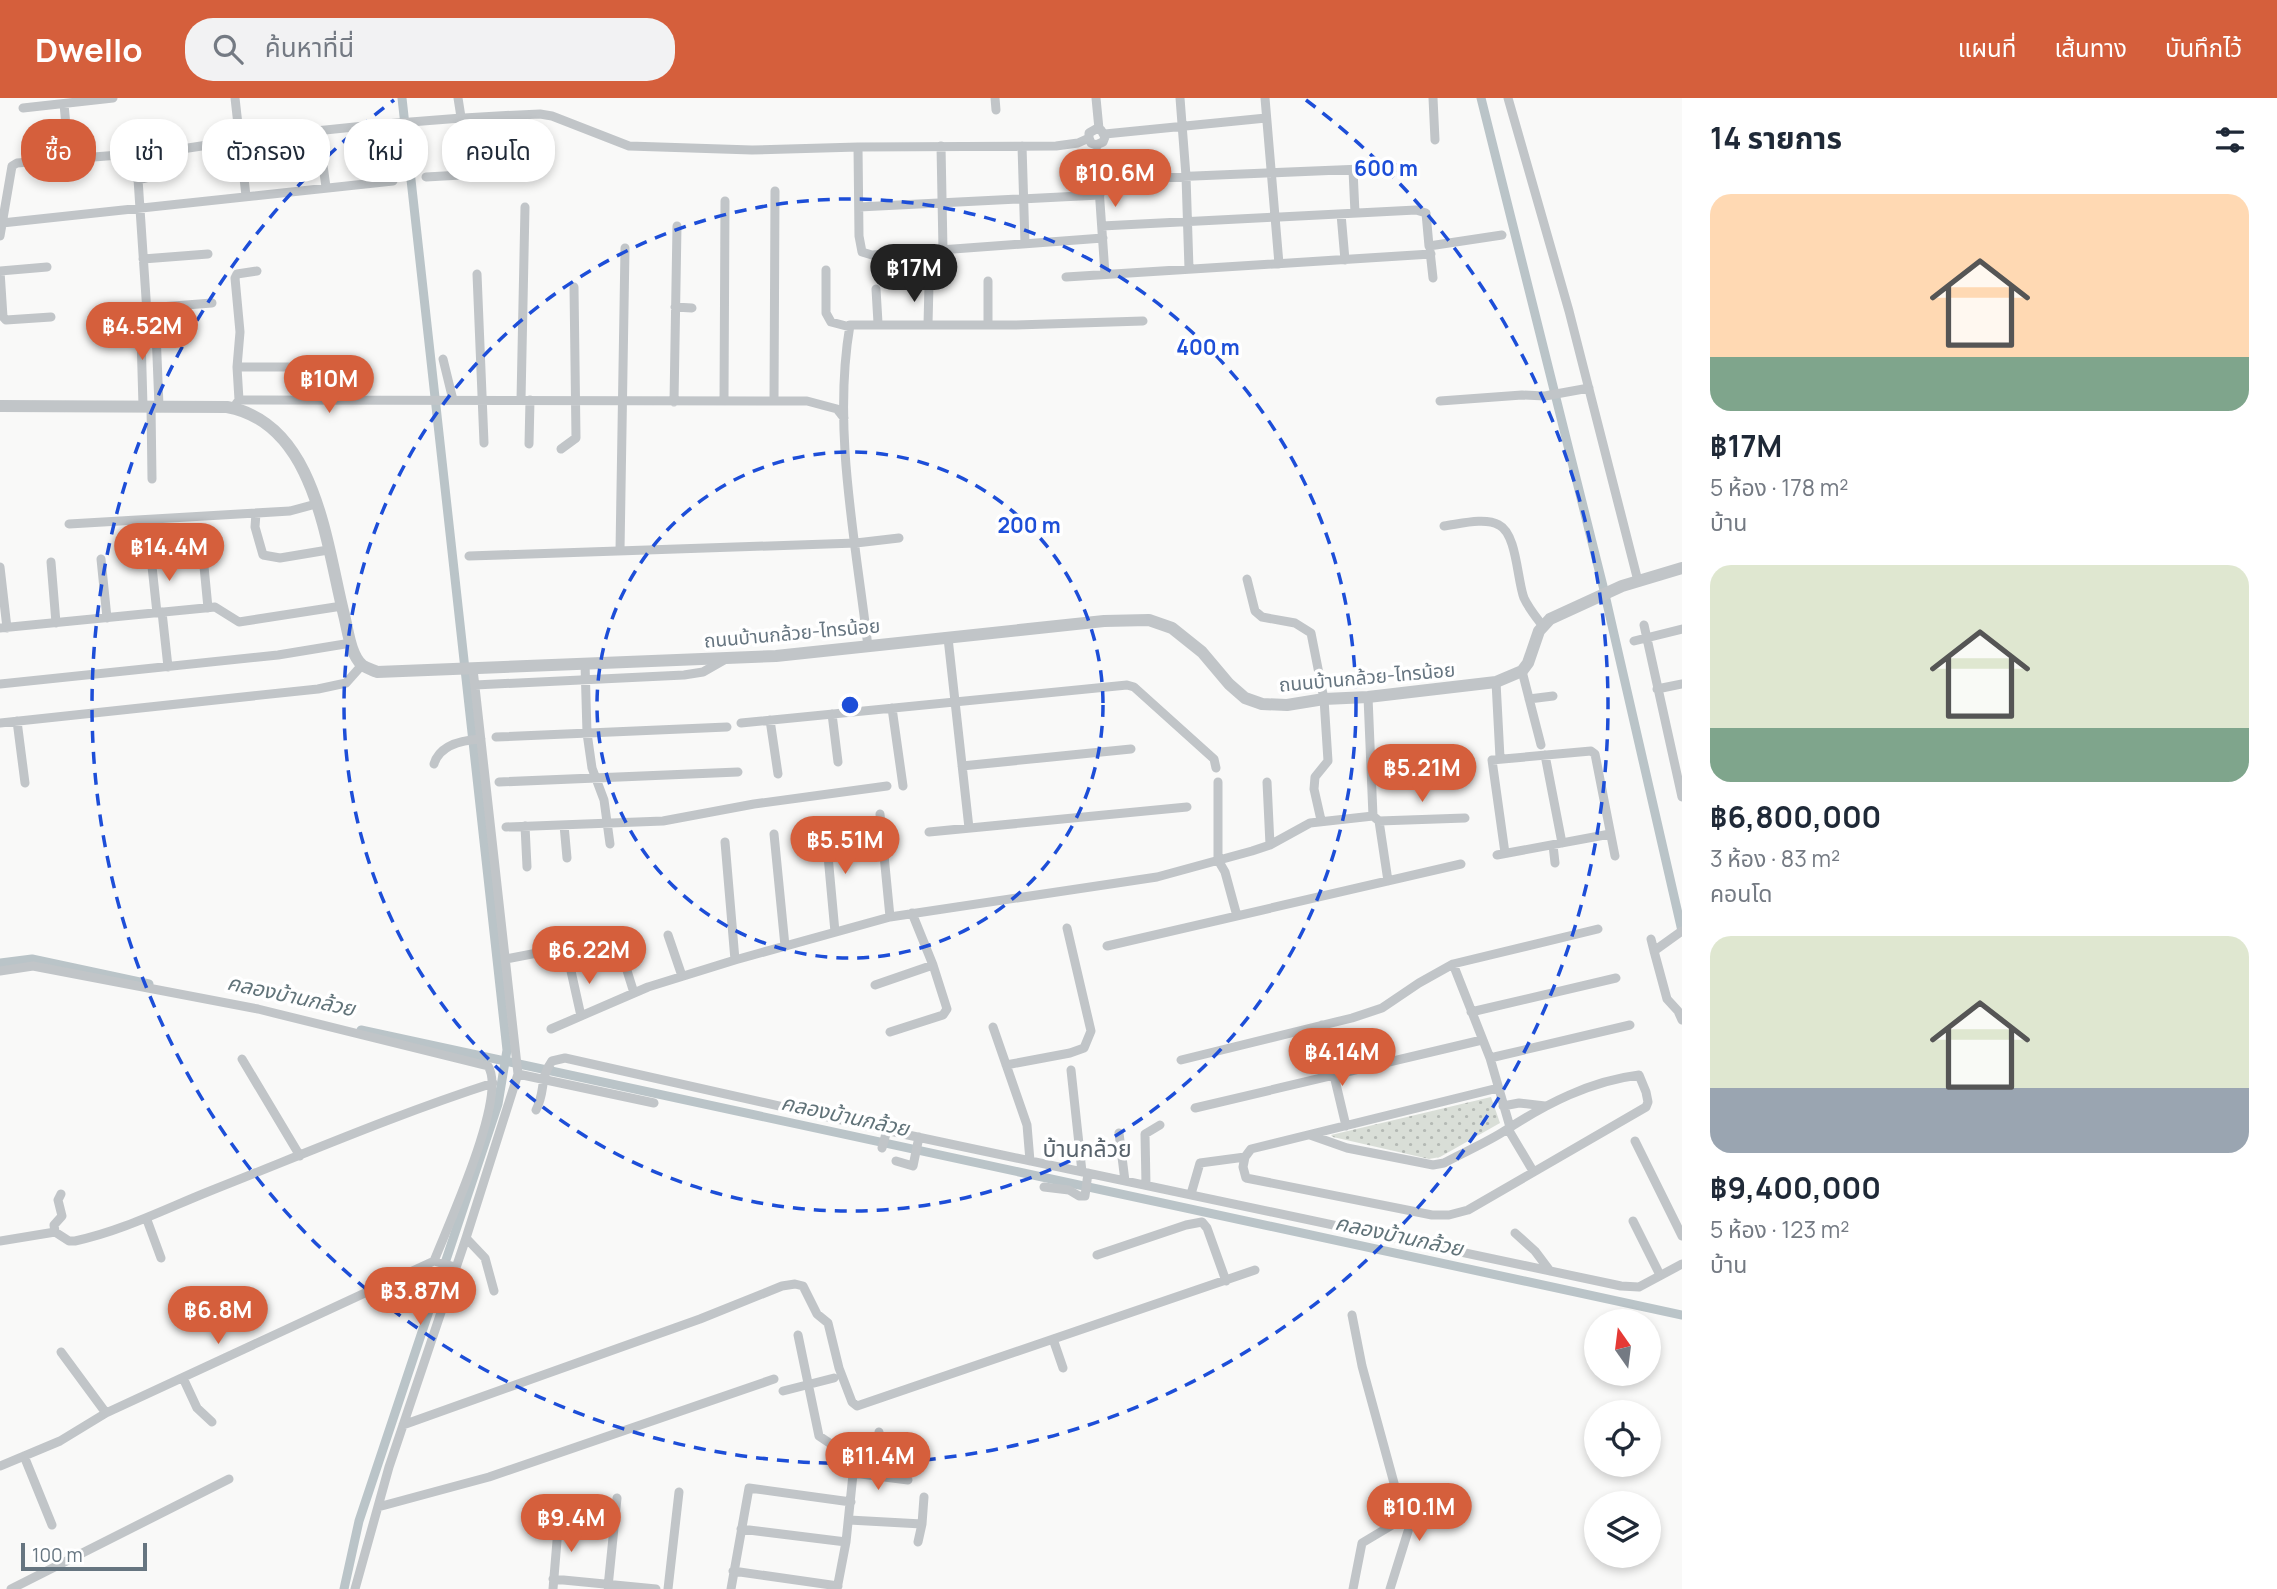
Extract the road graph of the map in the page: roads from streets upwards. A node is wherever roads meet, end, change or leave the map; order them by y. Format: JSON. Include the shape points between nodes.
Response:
{"nodes":[{"id":1,"x":113,"y":98,"type":"edge"},
{"id":2,"x":235,"y":98,"type":"edge"},
{"id":3,"x":458,"y":98,"type":"edge"},
{"id":4,"x":995,"y":98,"type":"edge"},
{"id":5,"x":1096,"y":98,"type":"edge"},
{"id":6,"x":1180,"y":98,"type":"edge"},
{"id":7,"x":1265,"y":98,"type":"edge"},
{"id":8,"x":1433,"y":98,"type":"edge"},
{"id":9,"x":1508,"y":98,"type":"edge"},
{"id":10,"x":64,"y":104,"type":"junction"},
{"id":11,"x":23,"y":108,"type":"dead end"},
{"id":12,"x":996,"y":110,"type":"dead end"},
{"id":13,"x":520,"y":115,"type":"junction"},
{"id":14,"x":461,"y":117,"type":"junction"},
{"id":15,"x":1266,"y":118,"type":"junction"},
{"id":16,"x":65,"y":119,"type":"edge"},
{"id":17,"x":238,"y":119,"type":"edge"},
{"id":18,"x":1183,"y":126,"type":"junction"},
{"id":19,"x":330,"y":129,"type":"edge"},
{"id":20,"x":1102,"y":131,"type":"junction"},
{"id":21,"x":1435,"y":140,"type":"dead end"},
{"id":22,"x":1092,"y":142,"type":"junction"},
{"id":23,"x":941,"y":146,"type":"junction"},
{"id":24,"x":1022,"y":146,"type":"junction"},
{"id":25,"x":858,"y":147,"type":"junction"},
{"id":26,"x":21,"y":163,"type":"edge"},
{"id":27,"x":1411,"y":167,"type":"dead end"},
{"id":28,"x":1353,"y":170,"type":"junction"},
{"id":29,"x":1271,"y":172,"type":"junction"},
{"id":30,"x":1186,"y":176,"type":"junction"},
{"id":31,"x":428,"y":177,"type":"edge"},
{"id":32,"x":1099,"y":180,"type":"junction"},
{"id":33,"x":138,"y":182,"type":"edge"},
{"id":34,"x":245,"y":182,"type":"edge"},
{"id":35,"x":325,"y":182,"type":"edge"},
{"id":36,"x":382,"y":182,"type":"edge"},
{"id":37,"x":326,"y":187,"type":"junction"},
{"id":38,"x":775,"y":191,"type":"dead end"},
{"id":39,"x":1100,"y":195,"type":"junction"},
{"id":40,"x":246,"y":196,"type":"junction"},
{"id":41,"x":1023,"y":199,"type":"junction"},
{"id":42,"x":725,"y":201,"type":"dead end"},
{"id":43,"x":942,"y":203,"type":"junction"},
{"id":44,"x":525,"y":206,"type":"dead end"},
{"id":45,"x":859,"y":207,"type":"junction"},
{"id":46,"x":140,"y":208,"type":"junction"},
{"id":47,"x":1355,"y":213,"type":"junction"},
{"id":48,"x":1341,"y":214,"type":"junction"},
{"id":49,"x":1275,"y":216,"type":"junction"},
{"id":50,"x":1187,"y":221,"type":"junction"},
{"id":51,"x":2,"y":223,"type":"edge"},
{"id":52,"x":677,"y":226,"type":"dead end"},
{"id":53,"x":1101,"y":226,"type":"junction"},
{"id":54,"x":1502,"y":234,"type":"dead end"},
{"id":55,"x":0,"y":236,"type":"edge"},
{"id":56,"x":1102,"y":238,"type":"junction"},
{"id":57,"x":1025,"y":244,"type":"junction"},
{"id":58,"x":625,"y":248,"type":"dead end"},
{"id":59,"x":943,"y":250,"type":"junction"},
{"id":60,"x":1430,"y":250,"type":"junction"},
{"id":61,"x":208,"y":254,"type":"dead end"},
{"id":62,"x":143,"y":259,"type":"junction"},
{"id":63,"x":1345,"y":260,"type":"junction"},
{"id":64,"x":1279,"y":264,"type":"junction"},
{"id":65,"x":47,"y":267,"type":"dead end"},
{"id":66,"x":1188,"y":269,"type":"junction"},
{"id":67,"x":826,"y":270,"type":"dead end"},
{"id":68,"x":0,"y":271,"type":"edge"},
{"id":69,"x":257,"y":271,"type":"dead end"},
{"id":70,"x":477,"y":274,"type":"dead end"},
{"id":71,"x":1105,"y":274,"type":"junction"},
{"id":72,"x":1066,"y":276,"type":"dead end"},
{"id":73,"x":1433,"y":278,"type":"dead end"},
{"id":74,"x":988,"y":281,"type":"dead end"},
{"id":75,"x":929,"y":285,"type":"dead end"},
{"id":76,"x":574,"y":288,"type":"dead end"},
{"id":77,"x":876,"y":289,"type":"dead end"},
{"id":78,"x":1,"y":301,"type":"edge"},
{"id":79,"x":212,"y":303,"type":"dead end"},
{"id":80,"x":675,"y":307,"type":"junction"},
{"id":81,"x":692,"y":308,"type":"dead end"},
{"id":82,"x":147,"y":310,"type":"junction"},
{"id":83,"x":51,"y":317,"type":"dead end"},
{"id":84,"x":1143,"y":321,"type":"dead end"},
{"id":85,"x":878,"y":323,"type":"junction"},
{"id":86,"x":928,"y":324,"type":"junction"},
{"id":87,"x":988,"y":325,"type":"junction"},
{"id":88,"x":850,"y":327,"type":"junction"},
{"id":89,"x":443,"y":359,"type":"dead end"},
{"id":90,"x":237,"y":367,"type":"junction"},
{"id":91,"x":306,"y":367,"type":"dead end"},
{"id":92,"x":1589,"y":388,"type":"junction"},
{"id":93,"x":453,"y":400,"type":"junction"},
{"id":94,"x":482,"y":400,"type":"junction"},
{"id":95,"x":525,"y":400,"type":"junction"},
{"id":96,"x":724,"y":401,"type":"junction"},
{"id":97,"x":774,"y":401,"type":"junction"},
{"id":98,"x":1440,"y":401,"type":"dead end"},
{"id":99,"x":575,"y":402,"type":"junction"},
{"id":100,"x":622,"y":402,"type":"junction"},
{"id":101,"x":674,"y":402,"type":"junction"},
{"id":102,"x":237,"y":404,"type":"junction"},
{"id":103,"x":0,"y":406,"type":"edge"},
{"id":104,"x":151,"y":406,"type":"junction"},
{"id":105,"x":844,"y":418,"type":"junction"},
{"id":106,"x":484,"y":443,"type":"dead end"},
{"id":107,"x":529,"y":444,"type":"dead end"},
{"id":108,"x":561,"y":449,"type":"dead end"},
{"id":109,"x":152,"y":479,"type":"dead end"},
{"id":110,"x":316,"y":505,"type":"junction"},
{"id":111,"x":256,"y":513,"type":"junction"},
{"id":112,"x":69,"y":524,"type":"dead end"},
{"id":113,"x":1444,"y":526,"type":"dead end"},
{"id":114,"x":899,"y":538,"type":"dead end"},
{"id":115,"x":856,"y":542,"type":"junction"},
{"id":116,"x":328,"y":550,"type":"junction"},
{"id":117,"x":620,"y":551,"type":"junction"},
{"id":118,"x":469,"y":555,"type":"dead end"},
{"id":119,"x":203,"y":556,"type":"dead end"},
{"id":120,"x":151,"y":557,"type":"dead end"},
{"id":121,"x":101,"y":559,"type":"dead end"},
{"id":122,"x":51,"y":562,"type":"dead end"},
{"id":123,"x":0,"y":567,"type":"edge"},
{"id":124,"x":1682,"y":568,"type":"edge"},
{"id":125,"x":1247,"y":579,"type":"dead end"},
{"id":126,"x":1638,"y":581,"type":"junction"},
{"id":127,"x":342,"y":606,"type":"junction"},
{"id":128,"x":208,"y":608,"type":"junction"},
{"id":129,"x":159,"y":612,"type":"junction"},
{"id":130,"x":107,"y":618,"type":"junction"},
{"id":131,"x":57,"y":623,"type":"junction"},
{"id":132,"x":1542,"y":625,"type":"junction"},
{"id":133,"x":1644,"y":625,"type":"dead end"},
{"id":134,"x":3,"y":628,"type":"edge"},
{"id":135,"x":1682,"y":629,"type":"edge"},
{"id":136,"x":1646,"y":637,"type":"junction"},
{"id":137,"x":948,"y":638,"type":"junction"},
{"id":138,"x":1634,"y":641,"type":"dead end"},
{"id":139,"x":351,"y":643,"type":"junction"},
{"id":140,"x":868,"y":647,"type":"junction"},
{"id":141,"x":726,"y":659,"type":"junction"},
{"id":142,"x":585,"y":663,"type":"junction"},
{"id":143,"x":362,"y":665,"type":"junction"},
{"id":144,"x":168,"y":667,"type":"junction"},
{"id":145,"x":468,"y":669,"type":"junction"},
{"id":146,"x":1522,"y":671,"type":"junction"},
{"id":147,"x":0,"y":674,"type":"edge"},
{"id":148,"x":586,"y":680,"type":"junction"},
{"id":149,"x":1496,"y":682,"type":"junction"},
{"id":150,"x":0,"y":684,"type":"edge"},
{"id":151,"x":1682,"y":684,"type":"edge"},
{"id":152,"x":475,"y":685,"type":"junction"},
{"id":153,"x":1657,"y":689,"type":"junction"},
{"id":154,"x":1553,"y":696,"type":"dead end"},
{"id":155,"x":1368,"y":697,"type":"junction"},
{"id":156,"x":1324,"y":699,"type":"junction"},
{"id":157,"x":1529,"y":699,"type":"junction"},
{"id":158,"x":955,"y":702,"type":"junction"},
{"id":159,"x":892,"y":708,"type":"junction"},
{"id":160,"x":832,"y":714,"type":"junction"},
{"id":161,"x":770,"y":720,"type":"junction"},
{"id":162,"x":17,"y":721,"type":"junction"},
{"id":163,"x":0,"y":723,"type":"edge"},
{"id":164,"x":741,"y":723,"type":"dead end"},
{"id":165,"x":727,"y":727,"type":"dead end"},
{"id":166,"x":587,"y":733,"type":"junction"},
{"id":167,"x":496,"y":737,"type":"dead end"},
{"id":168,"x":1682,"y":737,"type":"edge"},
{"id":169,"x":479,"y":739,"type":"junction"},
{"id":170,"x":1670,"y":740,"type":"junction"},
{"id":171,"x":1541,"y":745,"type":"dead end"},
{"id":172,"x":1131,"y":749,"type":"dead end"},
{"id":173,"x":1545,"y":755,"type":"junction"},
{"id":174,"x":1500,"y":758,"type":"junction"},
{"id":175,"x":838,"y":762,"type":"dead end"},
{"id":176,"x":434,"y":764,"type":"dead end"},
{"id":177,"x":1371,"y":765,"type":"junction"},
{"id":178,"x":962,"y":766,"type":"junction"},
{"id":179,"x":1459,"y":767,"type":"dead end"},
{"id":180,"x":1216,"y":768,"type":"dead end"},
{"id":181,"x":738,"y":772,"type":"dead end"},
{"id":182,"x":778,"y":774,"type":"dead end"},
{"id":183,"x":596,"y":778,"type":"junction"},
{"id":184,"x":499,"y":782,"type":"dead end"},
{"id":185,"x":1218,"y":782,"type":"dead end"},
{"id":186,"x":1267,"y":782,"type":"dead end"},
{"id":187,"x":25,"y":783,"type":"dead end"},
{"id":188,"x":887,"y":786,"type":"dead end"},
{"id":189,"x":903,"y":786,"type":"dead end"},
{"id":190,"x":1682,"y":794,"type":"edge"},
{"id":191,"x":1187,"y":807,"type":"dead end"},
{"id":192,"x":880,"y":814,"type":"dead end"},
{"id":193,"x":1376,"y":818,"type":"junction"},
{"id":194,"x":1465,"y":818,"type":"dead end"},
{"id":195,"x":1321,"y":820,"type":"junction"},
{"id":196,"x":607,"y":823,"type":"junction"},
{"id":197,"x":825,"y":823,"type":"dead end"},
{"id":198,"x":564,"y":825,"type":"junction"},
{"id":199,"x":525,"y":826,"type":"junction"},
{"id":200,"x":506,"y":827,"type":"dead end"},
{"id":201,"x":969,"y":828,"type":"junction"},
{"id":202,"x":929,"y":832,"type":"dead end"},
{"id":203,"x":774,"y":834,"type":"dead end"},
{"id":204,"x":1611,"y":834,"type":"junction"},
{"id":205,"x":724,"y":842,"type":"dead end"},
{"id":206,"x":610,"y":844,"type":"dead end"},
{"id":207,"x":1558,"y":844,"type":"junction"},
{"id":208,"x":1270,"y":845,"type":"junction"},
{"id":209,"x":1615,"y":856,"type":"dead end"},
{"id":210,"x":567,"y":858,"type":"dead end"},
{"id":211,"x":1218,"y":860,"type":"junction"},
{"id":212,"x":1555,"y":863,"type":"dead end"},
{"id":213,"x":1461,"y":864,"type":"dead end"},
{"id":214,"x":527,"y":867,"type":"dead end"},
{"id":215,"x":1388,"y":881,"type":"junction"},
{"id":216,"x":912,"y":913,"type":"junction"},
{"id":217,"x":1237,"y":916,"type":"junction"},
{"id":218,"x":890,"y":917,"type":"junction"},
{"id":219,"x":1067,"y":928,"type":"dead end"},
{"id":220,"x":1598,"y":929,"type":"dead end"},
{"id":221,"x":1682,"y":931,"type":"edge"},
{"id":222,"x":835,"y":932,"type":"junction"},
{"id":223,"x":668,"y":935,"type":"dead end"},
{"id":224,"x":1651,"y":939,"type":"dead end"},
{"id":225,"x":594,"y":942,"type":"dead end"},
{"id":226,"x":619,"y":945,"type":"dead end"},
{"id":227,"x":785,"y":946,"type":"junction"},
{"id":228,"x":1107,"y":946,"type":"dead end"},
{"id":229,"x":1654,"y":951,"type":"junction"},
{"id":230,"x":506,"y":959,"type":"junction"},
{"id":231,"x":735,"y":960,"type":"junction"},
{"id":232,"x":569,"y":962,"type":"dead end"},
{"id":233,"x":1453,"y":964,"type":"junction"},
{"id":234,"x":933,"y":965,"type":"junction"},
{"id":235,"x":0,"y":971,"type":"edge"},
{"id":236,"x":682,"y":976,"type":"junction"},
{"id":237,"x":1616,"y":978,"type":"dead end"},
{"id":238,"x":875,"y":985,"type":"dead end"},
{"id":239,"x":634,"y":993,"type":"junction"},
{"id":240,"x":1471,"y":1012,"type":"junction"},
{"id":241,"x":581,"y":1016,"type":"junction"},
{"id":242,"x":1682,"y":1020,"type":"edge"},
{"id":243,"x":1322,"y":1025,"type":"junction"},
{"id":244,"x":1630,"y":1025,"type":"dead end"},
{"id":245,"x":993,"y":1027,"type":"dead end"},
{"id":246,"x":551,"y":1029,"type":"dead end"},
{"id":247,"x":890,"y":1032,"type":"dead end"},
{"id":248,"x":1482,"y":1040,"type":"junction"},
{"id":249,"x":1490,"y":1058,"type":"junction"},
{"id":250,"x":242,"y":1059,"type":"dead end"},
{"id":251,"x":1181,"y":1060,"type":"dead end"},
{"id":252,"x":1006,"y":1065,"type":"junction"},
{"id":253,"x":1071,"y":1070,"type":"dead end"},
{"id":254,"x":518,"y":1071,"type":"junction"},
{"id":255,"x":1334,"y":1075,"type":"junction"},
{"id":256,"x":543,"y":1077,"type":"junction"},
{"id":257,"x":493,"y":1083,"type":"junction"},
{"id":258,"x":1499,"y":1088,"type":"junction"},
{"id":259,"x":654,"y":1103,"type":"dead end"},
{"id":260,"x":1503,"y":1106,"type":"junction"},
{"id":261,"x":1545,"y":1106,"type":"junction"},
{"id":262,"x":1195,"y":1108,"type":"dead end"},
{"id":263,"x":536,"y":1110,"type":"dead end"},
{"id":264,"x":1160,"y":1125,"type":"dead end"},
{"id":265,"x":1346,"y":1126,"type":"junction"},
{"id":266,"x":1509,"y":1128,"type":"junction"},
{"id":267,"x":887,"y":1131,"type":"junction"},
{"id":268,"x":1119,"y":1133,"type":"dead end"},
{"id":269,"x":1310,"y":1135,"type":"junction"},
{"id":270,"x":918,"y":1139,"type":"junction"},
{"id":271,"x":1635,"y":1141,"type":"dead end"},
{"id":272,"x":882,"y":1147,"type":"dead end"},
{"id":273,"x":300,"y":1156,"type":"junction"},
{"id":274,"x":1245,"y":1157,"type":"junction"},
{"id":275,"x":896,"y":1161,"type":"dead end"},
{"id":276,"x":1030,"y":1161,"type":"junction"},
{"id":277,"x":1533,"y":1171,"type":"junction"},
{"id":278,"x":1086,"y":1175,"type":"junction"},
{"id":279,"x":1125,"y":1181,"type":"junction"},
{"id":280,"x":1146,"y":1185,"type":"junction"},
{"id":281,"x":1044,"y":1187,"type":"dead end"},
{"id":282,"x":61,"y":1194,"type":"dead end"},
{"id":283,"x":1191,"y":1194,"type":"junction"},
{"id":284,"x":146,"y":1220,"type":"junction"},
{"id":285,"x":1633,"y":1221,"type":"dead end"},
{"id":286,"x":55,"y":1232,"type":"junction"},
{"id":287,"x":1515,"y":1233,"type":"dead end"},
{"id":288,"x":1682,"y":1236,"type":"edge"},
{"id":289,"x":466,"y":1238,"type":"junction"},
{"id":290,"x":0,"y":1241,"type":"edge"},
{"id":291,"x":1097,"y":1255,"type":"dead end"},
{"id":292,"x":161,"y":1258,"type":"dead end"},
{"id":293,"x":437,"y":1261,"type":"junction"},
{"id":294,"x":1682,"y":1264,"type":"edge"},
{"id":295,"x":453,"y":1267,"type":"junction"},
{"id":296,"x":1255,"y":1270,"type":"dead end"},
{"id":297,"x":1550,"y":1271,"type":"junction"},
{"id":298,"x":1660,"y":1275,"type":"junction"},
{"id":299,"x":1226,"y":1281,"type":"junction"},
{"id":300,"x":494,"y":1292,"type":"dead end"},
{"id":301,"x":1352,"y":1315,"type":"dead end"},
{"id":302,"x":798,"y":1335,"type":"dead end"},
{"id":303,"x":1053,"y":1339,"type":"junction"},
{"id":304,"x":61,"y":1352,"type":"dead end"},
{"id":305,"x":1063,"y":1368,"type":"dead end"},
{"id":306,"x":183,"y":1378,"type":"junction"},
{"id":307,"x":834,"y":1378,"type":"dead end"},
{"id":308,"x":774,"y":1379,"type":"dead end"},
{"id":309,"x":808,"y":1384,"type":"junction"},
{"id":310,"x":783,"y":1391,"type":"dead end"},
{"id":311,"x":106,"y":1413,"type":"junction"},
{"id":312,"x":212,"y":1422,"type":"dead end"},
{"id":313,"x":403,"y":1425,"type":"junction"},
{"id":314,"x":879,"y":1432,"type":"dead end"},
{"id":315,"x":24,"y":1456,"type":"junction"},
{"id":316,"x":0,"y":1466,"type":"edge"},
{"id":317,"x":853,"y":1473,"type":"junction"},
{"id":318,"x":885,"y":1477,"type":"junction"},
{"id":319,"x":229,"y":1479,"type":"dead end"},
{"id":320,"x":908,"y":1480,"type":"dead end"},
{"id":321,"x":679,"y":1492,"type":"dead end"},
{"id":322,"x":617,"y":1497,"type":"dead end"},
{"id":323,"x":924,"y":1497,"type":"dead end"},
{"id":324,"x":851,"y":1502,"type":"junction"},
{"id":325,"x":377,"y":1507,"type":"junction"},
{"id":326,"x":1403,"y":1516,"type":"junction"},
{"id":327,"x":559,"y":1517,"type":"dead end"},
{"id":328,"x":849,"y":1520,"type":"junction"},
{"id":329,"x":922,"y":1524,"type":"junction"},
{"id":330,"x":52,"y":1525,"type":"dead end"},
{"id":331,"x":741,"y":1529,"type":"junction"},
{"id":332,"x":846,"y":1542,"type":"junction"},
{"id":333,"x":918,"y":1542,"type":"dead end"},
{"id":334,"x":733,"y":1571,"type":"junction"},
{"id":335,"x":553,"y":1584,"type":"edge"},
{"id":336,"x":608,"y":1587,"type":"edge"},
{"id":337,"x":838,"y":1588,"type":"edge"},
{"id":338,"x":11,"y":1589,"type":"edge"},
{"id":339,"x":355,"y":1589,"type":"edge"},
{"id":340,"x":656,"y":1589,"type":"edge"},
{"id":341,"x":668,"y":1589,"type":"edge"},
{"id":342,"x":730,"y":1589,"type":"edge"},
{"id":343,"x":1353,"y":1589,"type":"edge"},
{"id":344,"x":1390,"y":1589,"type":"edge"}],
"edges":[{"from":1,"to":10,"type":"street"},
{"from":2,"to":17,"type":"street"},
{"from":3,"to":14,"type":"street"},
{"from":4,"to":12,"type":"street"},
{"from":5,"to":20,"type":"street"},
{"from":6,"to":18,"type":"street"},
{"from":7,"to":15,"type":"street"},
{"from":8,"to":21,"type":"street"},
{"from":9,"to":92,"type":"street"},
{"from":10,"to":11,"type":"street"},
{"from":10,"to":16,"type":"street"},
{"from":13,"to":14,"type":"street"},
{"from":13,"to":25,"type":"street","via":[[552,116],[629,146]]},
{"from":13,"to":31,"type":"street","via":[[523,165],[519,168]]},
{"from":14,"to":19,"type":"street"},
{"from":15,"to":18,"type":"street"},
{"from":15,"to":29,"type":"street"},
{"from":18,"to":20,"type":"street"},
{"from":18,"to":30,"type":"street"},
{"from":20,"to":22,"type":"street","via":[[1103,142]]},
{"from":20,"to":22,"type":"street","via":[[1091,131]]},
{"from":22,"to":24,"type":"street"},
{"from":22,"to":32,"type":"street"},
{"from":23,"to":24,"type":"street"},
{"from":23,"to":25,"type":"street"},
{"from":23,"to":43,"type":"street"},
{"from":24,"to":41,"type":"street"},
{"from":25,"to":45,"type":"street"},
{"from":26,"to":51,"type":"street","via":[[12,166]]},
{"from":27,"to":28,"type":"street"},
{"from":28,"to":29,"type":"street"},
{"from":28,"to":47,"type":"street"},
{"from":29,"to":30,"type":"street"},
{"from":29,"to":49,"type":"street"},
{"from":30,"to":32,"type":"street"},
{"from":30,"to":50,"type":"street"},
{"from":32,"to":39,"type":"street"},
{"from":33,"to":46,"type":"street"},
{"from":34,"to":40,"type":"street"},
{"from":35,"to":37,"type":"street"},
{"from":36,"to":37,"type":"street"},
{"from":37,"to":40,"type":"street"},
{"from":38,"to":97,"type":"street"},
{"from":39,"to":41,"type":"street"},
{"from":39,"to":53,"type":"street"},
{"from":40,"to":46,"type":"street"},
{"from":41,"to":43,"type":"street"},
{"from":41,"to":57,"type":"street"},
{"from":42,"to":96,"type":"street"},
{"from":43,"to":45,"type":"street"},
{"from":43,"to":59,"type":"street"},
{"from":44,"to":95,"type":"street"},
{"from":45,"to":59,"type":"street","via":[[862,252]]},
{"from":46,"to":51,"type":"street"},
{"from":46,"to":62,"type":"street"},
{"from":47,"to":48,"type":"street"},
{"from":47,"to":60,"type":"street","via":[[1423,211]]},
{"from":48,"to":49,"type":"street"},
{"from":48,"to":63,"type":"street"},
{"from":49,"to":50,"type":"street"},
{"from":49,"to":64,"type":"street"},
{"from":50,"to":53,"type":"street"},
{"from":50,"to":66,"type":"street"},
{"from":51,"to":55,"type":"street"},
{"from":52,"to":80,"type":"street"},
{"from":53,"to":56,"type":"street"},
{"from":54,"to":60,"type":"street"},
{"from":56,"to":57,"type":"street"},
{"from":56,"to":71,"type":"street"},
{"from":57,"to":59,"type":"street"},
{"from":58,"to":100,"type":"street"},
{"from":60,"to":63,"type":"street"},
{"from":60,"to":73,"type":"street"},
{"from":61,"to":62,"type":"street"},
{"from":62,"to":82,"type":"street"},
{"from":63,"to":64,"type":"street"},
{"from":64,"to":66,"type":"street"},
{"from":65,"to":68,"type":"street"},
{"from":66,"to":71,"type":"street"},
{"from":67,"to":88,"type":"street","via":[[827,313],[831,322]]},
{"from":68,"to":78,"type":"street"},
{"from":69,"to":90,"type":"street","via":[[235,278],[240,332]]},
{"from":70,"to":94,"type":"street"},
{"from":71,"to":72,"type":"street"},
{"from":74,"to":87,"type":"street"},
{"from":75,"to":86,"type":"street"},
{"from":76,"to":99,"type":"street"},
{"from":77,"to":85,"type":"street"},
{"from":78,"to":83,"type":"street","via":[[7,320]]},
{"from":79,"to":82,"type":"street"},
{"from":80,"to":81,"type":"street"},
{"from":80,"to":101,"type":"street"},
{"from":82,"to":104,"type":"street","via":[[141,336]]},
{"from":82,"to":104,"type":"street","via":[[156,332]]},
{"from":84,"to":87,"type":"street"},
{"from":85,"to":86,"type":"street"},
{"from":85,"to":88,"type":"street"},
{"from":86,"to":87,"type":"street"},
{"from":88,"to":105,"type":"street"},
{"from":89,"to":93,"type":"street"},
{"from":90,"to":91,"type":"street"},
{"from":90,"to":102,"type":"street"},
{"from":92,"to":98,"type":"street","via":[[1545,396]]},
{"from":92,"to":126,"type":"street"},
{"from":93,"to":94,"type":"street"},
{"from":93,"to":102,"type":"street"},
{"from":94,"to":95,"type":"street"},
{"from":94,"to":106,"type":"street"},
{"from":95,"to":99,"type":"street"},
{"from":95,"to":107,"type":"street"},
{"from":96,"to":97,"type":"street"},
{"from":96,"to":101,"type":"street"},
{"from":97,"to":105,"type":"street","via":[[826,405]]},
{"from":99,"to":100,"type":"street"},
{"from":99,"to":108,"type":"street","via":[[576,438]]},
{"from":100,"to":101,"type":"street"},
{"from":100,"to":117,"type":"street"},
{"from":102,"to":104,"type":"street"},
{"from":102,"to":110,"type":"street","via":[[285,440],[304,469]]},
{"from":103,"to":104,"type":"street"},
{"from":104,"to":109,"type":"street"},
{"from":105,"to":115,"type":"street"},
{"from":110,"to":111,"type":"street"},
{"from":110,"to":116,"type":"street"},
{"from":111,"to":112,"type":"street"},
{"from":111,"to":116,"type":"street","via":[[263,555],[280,558]]},
{"from":113,"to":132,"type":"street","via":[[1501,525],[1514,552],[1523,596]]},
{"from":114,"to":115,"type":"street"},
{"from":115,"to":117,"type":"street"},
{"from":115,"to":140,"type":"street"},
{"from":116,"to":127,"type":"street"},
{"from":117,"to":118,"type":"street"},
{"from":119,"to":128,"type":"street"},
{"from":120,"to":129,"type":"street"},
{"from":121,"to":130,"type":"street"},
{"from":122,"to":131,"type":"street"},
{"from":123,"to":134,"type":"street"},
{"from":124,"to":126,"type":"street"},
{"from":125,"to":156,"type":"street","via":[[1255,611],[1262,617],[1295,623],[1311,633]]},
{"from":126,"to":132,"type":"street","via":[[1592,598]]},
{"from":127,"to":128,"type":"street","via":[[239,622],[215,607]]},
{"from":127,"to":139,"type":"street"},
{"from":128,"to":129,"type":"street"},
{"from":129,"to":130,"type":"street"},
{"from":129,"to":144,"type":"street"},
{"from":130,"to":131,"type":"street"},
{"from":131,"to":134,"type":"street"},
{"from":132,"to":146,"type":"street"},
{"from":133,"to":136,"type":"street"},
{"from":135,"to":136,"type":"street"},
{"from":136,"to":138,"type":"street"},
{"from":136,"to":153,"type":"street"},
{"from":137,"to":140,"type":"street","name":"ถนนบ้านกล้วย-ไทรน้อย"},
{"from":137,"to":156,"type":"street","name":"ถนนบ้านกล้วย-ไทรน้อย","via":[[1150,620],[1184,636],[1245,698],[1274,705]]},
{"from":137,"to":158,"type":"street"},
{"from":139,"to":143,"type":"street"},
{"from":139,"to":144,"type":"street"},
{"from":140,"to":141,"type":"street","name":"ถนนบ้านกล้วย-ไทรน้อย"},
{"from":141,"to":142,"type":"street","name":"ถนนบ้านกล้วย-ไทรน้อย"},
{"from":141,"to":148,"type":"street","via":[[703,672]]},
{"from":142,"to":145,"type":"street","name":"ถนนบ้านกล้วย-ไทรน้อย"},
{"from":142,"to":148,"type":"street"},
{"from":143,"to":145,"type":"street","name":"ถนนบ้านกล้วย-ไทรน้อย","via":[[377,672]]},
{"from":143,"to":162,"type":"street","via":[[346,683],[318,689]]},
{"from":144,"to":150,"type":"street"},
{"from":145,"to":152,"type":"street"},
{"from":146,"to":149,"type":"street","name":"ถนนบ้านกล้วย-ไทรน้อย"},
{"from":146,"to":157,"type":"street"},
{"from":147,"to":150,"type":"street"},
{"from":148,"to":152,"type":"street"},
{"from":148,"to":166,"type":"street"},
{"from":149,"to":155,"type":"street","name":"ถนนบ้านกล้วย-ไทรน้อย"},
{"from":149,"to":174,"type":"street"},
{"from":151,"to":153,"type":"street"},
{"from":152,"to":169,"type":"street"},
{"from":153,"to":170,"type":"street"},
{"from":154,"to":157,"type":"street"},
{"from":155,"to":156,"type":"street","name":"ถนนบ้านกล้วย-ไทรน้อย"},
{"from":155,"to":177,"type":"street"},
{"from":156,"to":195,"type":"street","via":[[1328,763],[1315,777],[1314,789]]},
{"from":157,"to":171,"type":"street"},
{"from":158,"to":159,"type":"street"},
{"from":158,"to":178,"type":"street"},
{"from":158,"to":180,"type":"street","via":[[1131,685],[1214,759]]},
{"from":159,"to":160,"type":"street"},
{"from":159,"to":189,"type":"street"},
{"from":160,"to":161,"type":"street"},
{"from":160,"to":175,"type":"street"},
{"from":161,"to":164,"type":"street"},
{"from":161,"to":182,"type":"street"},
{"from":162,"to":163,"type":"street"},
{"from":162,"to":187,"type":"street"},
{"from":165,"to":166,"type":"street"},
{"from":166,"to":167,"type":"street"},
{"from":166,"to":183,"type":"street"},
{"from":168,"to":170,"type":"street"},
{"from":169,"to":176,"type":"street","via":[[443,750]]},
{"from":169,"to":230,"type":"street"},
{"from":170,"to":190,"type":"street"},
{"from":172,"to":178,"type":"street"},
{"from":173,"to":174,"type":"street"},
{"from":173,"to":204,"type":"street","via":[[1595,753]]},
{"from":173,"to":207,"type":"street"},
{"from":174,"to":207,"type":"street","via":[[1491,763],[1501,854]]},
{"from":177,"to":179,"type":"street"},
{"from":177,"to":193,"type":"street"},
{"from":178,"to":201,"type":"street"},
{"from":181,"to":183,"type":"street"},
{"from":183,"to":184,"type":"street"},
{"from":183,"to":196,"type":"street"},
{"from":185,"to":211,"type":"street"},
{"from":186,"to":208,"type":"street"},
{"from":188,"to":196,"type":"street","via":[[663,821]]},
{"from":191,"to":201,"type":"street"},
{"from":192,"to":218,"type":"street"},
{"from":193,"to":194,"type":"street"},
{"from":193,"to":195,"type":"street"},
{"from":193,"to":215,"type":"street"},
{"from":195,"to":208,"type":"street"},
{"from":196,"to":198,"type":"street"},
{"from":196,"to":206,"type":"street"},
{"from":197,"to":222,"type":"street"},
{"from":198,"to":199,"type":"street"},
{"from":198,"to":210,"type":"street"},
{"from":199,"to":200,"type":"street"},
{"from":199,"to":214,"type":"street"},
{"from":201,"to":202,"type":"street"},
{"from":203,"to":227,"type":"street"},
{"from":204,"to":207,"type":"street"},
{"from":204,"to":209,"type":"street"},
{"from":205,"to":231,"type":"street"},
{"from":207,"to":212,"type":"street"},
{"from":208,"to":211,"type":"street"},
{"from":211,"to":216,"type":"street","via":[[1157,877]]},
{"from":211,"to":217,"type":"street"},
{"from":213,"to":215,"type":"street"},
{"from":215,"to":217,"type":"street"},
{"from":216,"to":218,"type":"street"},
{"from":216,"to":234,"type":"street"},
{"from":217,"to":228,"type":"street"},
{"from":218,"to":222,"type":"street"},
{"from":219,"to":252,"type":"street","via":[[1091,1031],[1084,1048]]},
{"from":220,"to":233,"type":"street"},
{"from":221,"to":229,"type":"street"},
{"from":222,"to":227,"type":"street"},
{"from":223,"to":236,"type":"street"},
{"from":224,"to":229,"type":"street"},
{"from":225,"to":230,"type":"street"},
{"from":226,"to":239,"type":"street"},
{"from":227,"to":231,"type":"street"},
{"from":229,"to":242,"type":"street","via":[[1667,999]]},
{"from":230,"to":254,"type":"street"},
{"from":231,"to":236,"type":"street"},
{"from":232,"to":241,"type":"street"},
{"from":233,"to":240,"type":"street"},
{"from":233,"to":243,"type":"street","via":[[1382,1008]]},
{"from":234,"to":238,"type":"street"},
{"from":234,"to":247,"type":"street","via":[[946,1013]]},
{"from":235,"to":257,"type":"street","via":[[33,966],[258,1009],[480,1062],[493,1073]]},
{"from":236,"to":239,"type":"street"},
{"from":237,"to":240,"type":"street"},
{"from":239,"to":241,"type":"street"},
{"from":240,"to":248,"type":"street"},
{"from":241,"to":246,"type":"street"},
{"from":243,"to":251,"type":"street"},
{"from":243,"to":255,"type":"street"},
{"from":244,"to":249,"type":"street"},
{"from":245,"to":252,"type":"street"},
{"from":248,"to":249,"type":"street"},
{"from":248,"to":255,"type":"street"},
{"from":249,"to":258,"type":"street"},
{"from":250,"to":273,"type":"street"},
{"from":252,"to":276,"type":"street","via":[[1027,1125]]},
{"from":253,"to":278,"type":"street"},
{"from":254,"to":256,"type":"street"},
{"from":254,"to":289,"type":"street"},
{"from":255,"to":262,"type":"street"},
{"from":255,"to":265,"type":"street"},
{"from":256,"to":259,"type":"street"},
{"from":256,"to":263,"type":"street","via":[[542,1099]]},
{"from":256,"to":267,"type":"street","via":[[552,1061],[565,1058]]},
{"from":257,"to":273,"type":"street"},
{"from":257,"to":293,"type":"street","via":[[487,1125]]},
{"from":258,"to":260,"type":"street"},
{"from":258,"to":265,"type":"street"},
{"from":260,"to":261,"type":"street"},
{"from":260,"to":266,"type":"street"},
{"from":261,"to":266,"type":"street"},
{"from":261,"to":277,"type":"street","via":[[1576,1091],[1637,1074],[1648,1102],[1611,1129]]},
{"from":264,"to":280,"type":"street","via":[[1144,1134]]},
{"from":265,"to":269,"type":"street"},
{"from":266,"to":269,"type":"street","via":[[1433,1165],[1347,1148]]},
{"from":266,"to":277,"type":"street"},
{"from":267,"to":270,"type":"street"},
{"from":267,"to":272,"type":"street"},
{"from":268,"to":279,"type":"street"},
{"from":269,"to":274,"type":"street","via":[[1251,1149]]},
{"from":270,"to":275,"type":"street","via":[[915,1163],[910,1167]]},
{"from":270,"to":276,"type":"street"},
{"from":271,"to":288,"type":"street"},
{"from":273,"to":284,"type":"street"},
{"from":274,"to":277,"type":"street","via":[[1246,1178],[1432,1215],[1468,1210]]},
{"from":274,"to":283,"type":"street","via":[[1200,1163]]},
{"from":276,"to":278,"type":"street"},
{"from":278,"to":279,"type":"street"},
{"from":278,"to":281,"type":"street","via":[[1085,1196]]},
{"from":279,"to":280,"type":"street"},
{"from":280,"to":283,"type":"street"},
{"from":282,"to":286,"type":"street","via":[[62,1216],[54,1224]]},
{"from":283,"to":297,"type":"street"},
{"from":284,"to":286,"type":"street","via":[[75,1241]]},
{"from":284,"to":292,"type":"street"},
{"from":285,"to":298,"type":"street"},
{"from":286,"to":290,"type":"street"},
{"from":287,"to":297,"type":"street"},
{"from":289,"to":295,"type":"street"},
{"from":289,"to":300,"type":"street","via":[[485,1258]]},
{"from":291,"to":299,"type":"street","via":[[1202,1222]]},
{"from":293,"to":295,"type":"street"},
{"from":293,"to":306,"type":"street"},
{"from":294,"to":298,"type":"street"},
{"from":295,"to":313,"type":"street"},
{"from":296,"to":299,"type":"street"},
{"from":297,"to":298,"type":"street","via":[[1632,1288]]},
{"from":299,"to":303,"type":"street"},
{"from":301,"to":326,"type":"street"},
{"from":302,"to":309,"type":"street"},
{"from":303,"to":305,"type":"street"},
{"from":303,"to":313,"type":"street","via":[[857,1406],[839,1368],[828,1323],[817,1314],[803,1286],[795,1284]]},
{"from":304,"to":311,"type":"street"},
{"from":306,"to":311,"type":"street"},
{"from":306,"to":312,"type":"street","via":[[197,1408]]},
{"from":307,"to":309,"type":"street"},
{"from":308,"to":325,"type":"street","via":[[489,1477]]},
{"from":309,"to":310,"type":"street"},
{"from":309,"to":317,"type":"street","via":[[819,1436],[854,1452]]},
{"from":311,"to":315,"type":"street"},
{"from":313,"to":325,"type":"street"},
{"from":314,"to":318,"type":"street"},
{"from":315,"to":316,"type":"street"},
{"from":315,"to":330,"type":"street"},
{"from":317,"to":318,"type":"street"},
{"from":317,"to":324,"type":"street"},
{"from":318,"to":320,"type":"street"},
{"from":319,"to":338,"type":"street"},
{"from":321,"to":341,"type":"street"},
{"from":322,"to":336,"type":"street"},
{"from":323,"to":329,"type":"street"},
{"from":324,"to":328,"type":"street"},
{"from":324,"to":331,"type":"street","via":[[752,1487],[747,1491]]},
{"from":325,"to":339,"type":"street"},
{"from":326,"to":343,"type":"street","via":[[1362,1543]]},
{"from":326,"to":344,"type":"street","via":[[1410,1525]]},
{"from":327,"to":335,"type":"street"},
{"from":328,"to":329,"type":"street"},
{"from":328,"to":332,"type":"street"},
{"from":329,"to":333,"type":"street"},
{"from":331,"to":332,"type":"street"},
{"from":331,"to":334,"type":"street"},
{"from":332,"to":337,"type":"street"},
{"from":334,"to":337,"type":"street"},
{"from":334,"to":342,"type":"street"},
{"from":335,"to":336,"type":"street"},
{"from":336,"to":340,"type":"street"}]}
